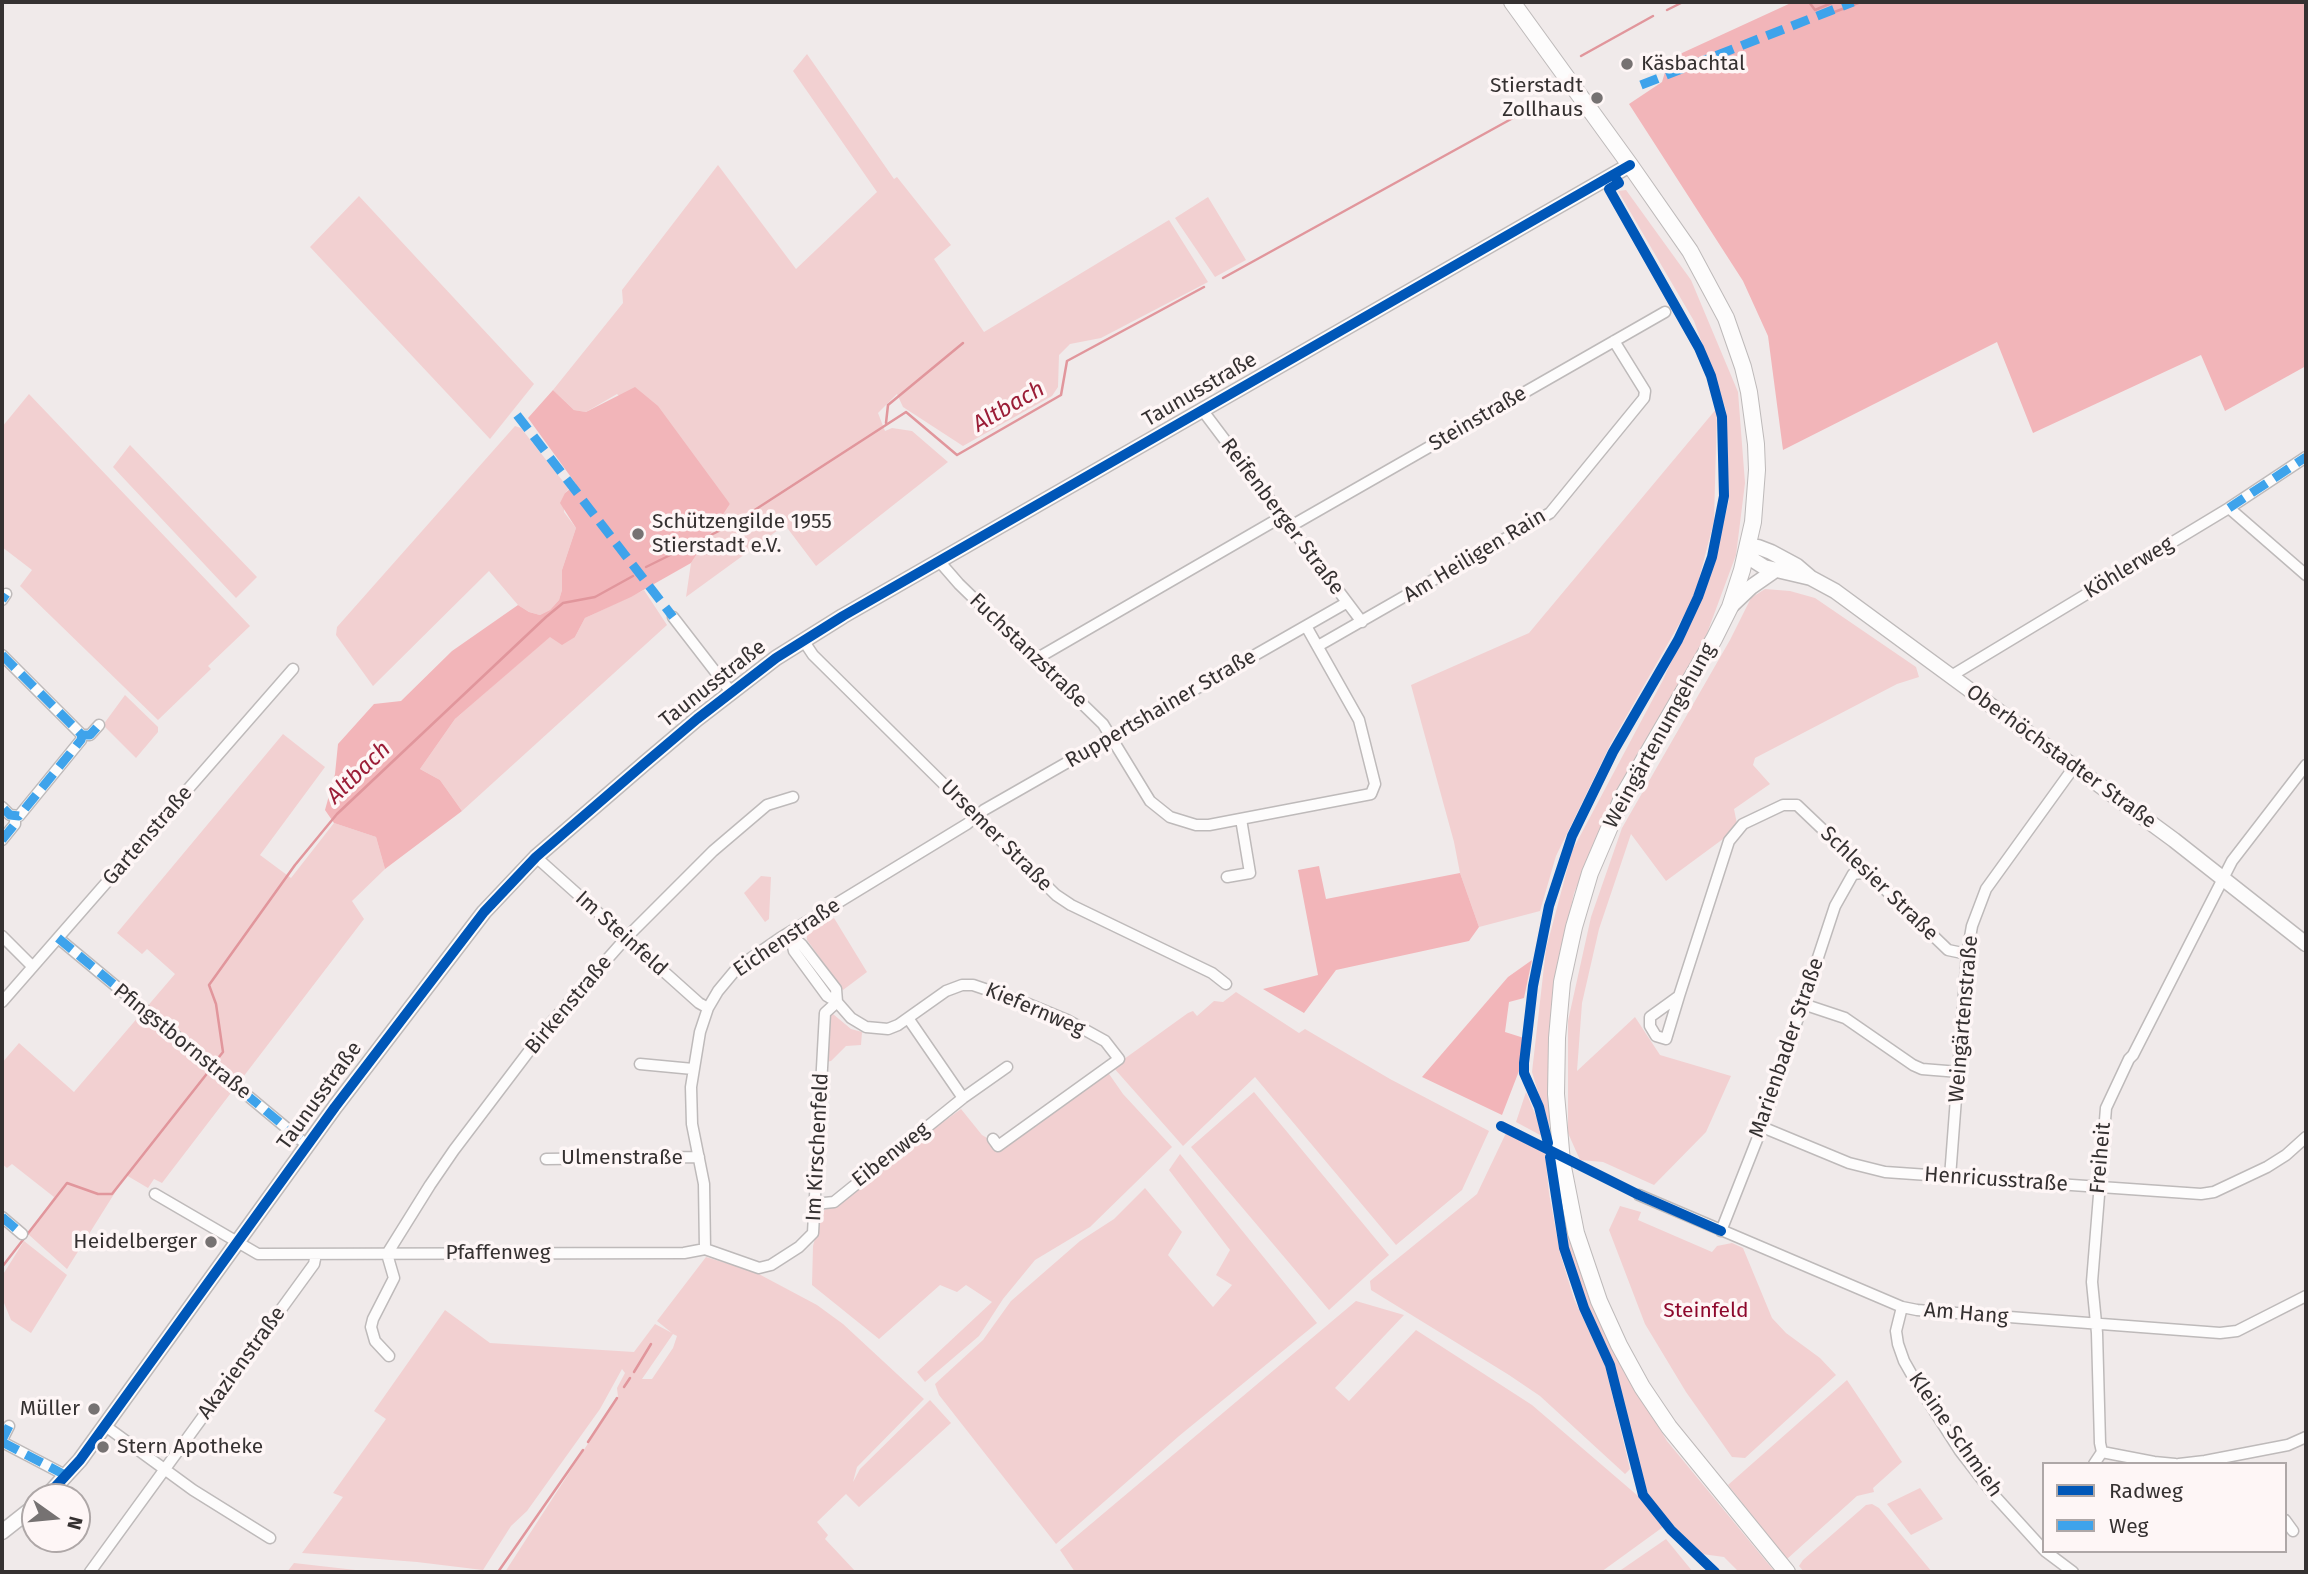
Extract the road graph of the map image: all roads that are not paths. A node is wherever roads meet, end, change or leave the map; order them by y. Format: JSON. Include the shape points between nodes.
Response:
{"nodes":[{"id":1,"x":1512,"y":2,"type":"edge"},
{"id":2,"x":1630,"y":165,"type":"junction"},
{"id":3,"x":1665,"y":312,"type":"dead end"},
{"id":4,"x":1615,"y":341,"type":"junction"},
{"id":5,"x":1203,"y":411,"type":"junction"},
{"id":6,"x":2306,"y":457,"type":"edge"},
{"id":7,"x":2229,"y":508,"type":"junction"},
{"id":8,"x":1283,"y":516,"type":"junction"},
{"id":9,"x":1291,"y":526,"type":"junction"},
{"id":10,"x":1748,"y":547,"type":"junction"},
{"id":11,"x":939,"y":561,"type":"junction"},
{"id":12,"x":1774,"y":571,"type":"junction"},
{"id":13,"x":2306,"y":575,"type":"edge"},
{"id":14,"x":1811,"y":578,"type":"junction"},
{"id":15,"x":1346,"y":603,"type":"junction"},
{"id":16,"x":1730,"y":607,"type":"junction"},
{"id":17,"x":673,"y":617,"type":"dead end"},
{"id":18,"x":1362,"y":622,"type":"junction"},
{"id":19,"x":1306,"y":626,"type":"junction"},
{"id":20,"x":803,"y":640,"type":"junction"},
{"id":21,"x":1318,"y":646,"type":"junction"},
{"id":22,"x":2,"y":654,"type":"edge"},
{"id":23,"x":1036,"y":659,"type":"junction"},
{"id":24,"x":293,"y":669,"type":"dead end"},
{"id":25,"x":1951,"y":677,"type":"junction"},
{"id":26,"x":731,"y":692,"type":"junction"},
{"id":27,"x":99,"y":725,"type":"dead end"},
{"id":28,"x":82,"y":735,"type":"junction"},
{"id":29,"x":1113,"y":737,"type":"junction"},
{"id":30,"x":2306,"y":765,"type":"edge"},
{"id":31,"x":2074,"y":767,"type":"junction"},
{"id":32,"x":793,"y":797,"type":"dead end"},
{"id":33,"x":2,"y":807,"type":"edge"},
{"id":34,"x":976,"y":816,"type":"junction"},
{"id":35,"x":15,"y":817,"type":"junction"},
{"id":36,"x":1241,"y":818,"type":"junction"},
{"id":37,"x":2,"y":840,"type":"edge"},
{"id":38,"x":536,"y":857,"type":"junction"},
{"id":39,"x":1862,"y":873,"type":"junction"},
{"id":40,"x":1227,"y":877,"type":"dead end"},
{"id":41,"x":2224,"y":878,"type":"junction"},
{"id":42,"x":789,"y":933,"type":"junction"},
{"id":43,"x":2,"y":936,"type":"edge"},
{"id":44,"x":58,"y":938,"type":"junction"},
{"id":45,"x":626,"y":938,"type":"junction"},
{"id":46,"x":2306,"y":944,"type":"edge"},
{"id":47,"x":1967,"y":954,"type":"junction"},
{"id":48,"x":32,"y":966,"type":"junction"},
{"id":49,"x":1226,"y":984,"type":"dead end"},
{"id":50,"x":1679,"y":996,"type":"dead end"},
{"id":51,"x":2,"y":1002,"type":"edge"},
{"id":52,"x":837,"y":1002,"type":"junction"},
{"id":53,"x":1803,"y":1004,"type":"junction"},
{"id":54,"x":708,"y":1008,"type":"junction"},
{"id":55,"x":908,"y":1018,"type":"junction"},
{"id":56,"x":640,"y":1064,"type":"dead end"},
{"id":57,"x":1007,"y":1067,"type":"dead end"},
{"id":58,"x":693,"y":1069,"type":"junction"},
{"id":59,"x":1959,"y":1072,"type":"junction"},
{"id":60,"x":963,"y":1098,"type":"junction"},
{"id":61,"x":1762,"y":1128,"type":"junction"},
{"id":62,"x":2306,"y":1137,"type":"edge"},
{"id":63,"x":993,"y":1139,"type":"dead end"},
{"id":64,"x":307,"y":1145,"type":"junction"},
{"id":65,"x":699,"y":1157,"type":"junction"},
{"id":66,"x":545,"y":1159,"type":"dead end"},
{"id":67,"x":1950,"y":1177,"type":"junction"},
{"id":68,"x":2099,"y":1187,"type":"junction"},
{"id":69,"x":155,"y":1194,"type":"dead end"},
{"id":70,"x":1639,"y":1195,"type":"dead end"},
{"id":71,"x":815,"y":1204,"type":"junction"},
{"id":72,"x":2,"y":1217,"type":"edge"},
{"id":73,"x":1721,"y":1231,"type":"junction"},
{"id":74,"x":22,"y":1234,"type":"dead end"},
{"id":75,"x":236,"y":1242,"type":"junction"},
{"id":76,"x":705,"y":1249,"type":"junction"},
{"id":77,"x":316,"y":1254,"type":"junction"},
{"id":78,"x":387,"y":1254,"type":"junction"},
{"id":79,"x":759,"y":1268,"type":"joint"},
{"id":80,"x":2306,"y":1296,"type":"edge"},
{"id":81,"x":1902,"y":1307,"type":"junction"},
{"id":82,"x":2095,"y":1324,"type":"junction"},
{"id":83,"x":389,"y":1356,"type":"dead end"},
{"id":84,"x":104,"y":1425,"type":"junction"},
{"id":85,"x":9,"y":1426,"type":"dead end"},
{"id":86,"x":2306,"y":1437,"type":"edge"},
{"id":87,"x":2,"y":1441,"type":"edge"},
{"id":88,"x":2102,"y":1452,"type":"junction"},
{"id":89,"x":2253,"y":1452,"type":"junction"},
{"id":90,"x":2095,"y":1462,"type":"edge"},
{"id":91,"x":2154,"y":1462,"type":"edge"},
{"id":92,"x":2190,"y":1462,"type":"edge"},
{"id":93,"x":2256,"y":1462,"type":"edge"},
{"id":94,"x":165,"y":1469,"type":"junction"},
{"id":95,"x":68,"y":1476,"type":"junction"},
{"id":96,"x":61,"y":1483,"type":"edge"},
{"id":97,"x":21,"y":1517,"type":"edge"},
{"id":98,"x":2287,"y":1523,"type":"edge"},
{"id":99,"x":2293,"y":1531,"type":"dead end"},
{"id":100,"x":2,"y":1532,"type":"edge"},
{"id":101,"x":270,"y":1538,"type":"dead end"},
{"id":102,"x":2042,"y":1545,"type":"edge"},
{"id":103,"x":2051,"y":1553,"type":"edge"},
{"id":104,"x":90,"y":1572,"type":"edge"},
{"id":105,"x":1787,"y":1572,"type":"edge"},
{"id":106,"x":2073,"y":1572,"type":"edge"}],
"edges":[{"from":1,"to":2,"type":"main road"},
{"from":2,"to":5,"type":"street","name":"Taunusstraße"},
{"from":2,"to":10,"type":"main road","via":[[1706,278],[1743,366],[1754,418],[1757,470]]},
{"from":3,"to":4,"type":"street","name":"Steinstraße"},
{"from":4,"to":9,"type":"street","name":"Steinstraße"},
{"from":4,"to":18,"type":"street","name":"Am Heiligen Rain","via":[[1645,391],[1644,398],[1550,513]]},
{"from":5,"to":8,"type":"street","name":"Reifenberger Straße"},
{"from":5,"to":11,"type":"street","name":"Taunusstraße"},
{"from":6,"to":7,"type":"street","name":"Köhlerweg"},
{"from":7,"to":13,"type":"street"},
{"from":7,"to":25,"type":"street","name":"Köhlerweg"},
{"from":8,"to":9,"type":"street","name":"Reifenberger Straße"},
{"from":8,"to":23,"type":"street"},
{"from":9,"to":15,"type":"street","name":"Reifenberger Straße"},
{"from":10,"to":12,"type":"street","name":"Oberhöchstadter Straße","via":[[1753,560]]},
{"from":10,"to":14,"type":"street","name":"Oberhöchstadter Straße","via":[[1770,552]]},
{"from":10,"to":16,"type":"main road","name":"Weingärtenumgehung"},
{"from":11,"to":20,"type":"street","name":"Taunusstraße"},
{"from":11,"to":23,"type":"street","name":"Fuchstanzstraße"},
{"from":12,"to":14,"type":"street","name":"Oberhöchstadter Straße"},
{"from":12,"to":16,"type":"street"},
{"from":14,"to":25,"type":"street","name":"Oberhöchstadter Straße"},
{"from":15,"to":18,"type":"street","name":"Reifenberger Straße"},
{"from":15,"to":19,"type":"street","name":"Ruppertshainer Straße"},
{"from":16,"to":105,"type":"main road","name":"Weingärtenumgehung","via":[[1623,796],[1600,847],[1567,954],[1555,1075],[1561,1156],[1571,1210],[1599,1301],[1655,1407]]},
{"from":17,"to":26,"type":"street"},
{"from":18,"to":21,"type":"street"},
{"from":19,"to":21,"type":"street","name":"Fuchstanzstraße"},
{"from":19,"to":29,"type":"street","name":"Ruppertshainer Straße"},
{"from":20,"to":26,"type":"street","name":"Taunusstraße"},
{"from":20,"to":34,"type":"street","name":"Ursemer Straße"},
{"from":21,"to":36,"type":"street","name":"Fuchstanzstraße","via":[[1359,720],[1375,785],[1371,794]]},
{"from":22,"to":28,"type":"street"},
{"from":23,"to":29,"type":"street","name":"Fuchstanzstraße"},
{"from":24,"to":44,"type":"street","name":"Gartenstraße"},
{"from":25,"to":31,"type":"street","name":"Oberhöchstadter Straße"},
{"from":26,"to":38,"type":"street","name":"Taunusstraße"},
{"from":27,"to":28,"type":"street"},
{"from":28,"to":35,"type":"street"},
{"from":29,"to":34,"type":"street","name":"Ruppertshainer Straße"},
{"from":29,"to":36,"type":"street","name":"Fuchstanzstraße","via":[[1160,811],[1196,825]]},
{"from":30,"to":41,"type":"street","name":"Freiheit","via":[[2232,861]]},
{"from":31,"to":41,"type":"street","name":"Oberhöchstadter Straße"},
{"from":31,"to":47,"type":"street","name":"Weingärtenstraße","via":[[1986,889]]},
{"from":32,"to":45,"type":"street","name":"Birkenstraße","via":[[767,805],[713,851]]},
{"from":33,"to":35,"type":"street"},
{"from":34,"to":42,"type":"street","name":"Eichenstraße"},
{"from":34,"to":49,"type":"street","name":"Ursemer Straße","via":[[1064,901]]},
{"from":35,"to":37,"type":"street"},
{"from":36,"to":40,"type":"street","via":[[1250,873]]},
{"from":38,"to":45,"type":"street","name":"Im Steinfeld"},
{"from":38,"to":64,"type":"street","name":"Taunusstraße","via":[[466,933]]},
{"from":39,"to":47,"type":"street","name":"Schlesier Straße","via":[[1869,874],[1948,950]]},
{"from":39,"to":50,"type":"street","name":"Schlesier Straße","via":[[1859,864],[1797,805],[1783,805],[1743,824],[1729,841]]},
{"from":39,"to":53,"type":"street","name":"Marienbader Straße","via":[[1853,874],[1835,906]]},
{"from":41,"to":46,"type":"street","name":"Oberhöchstadter Straße"},
{"from":41,"to":68,"type":"street","name":"Freiheit","via":[[2110,1099]]},
{"from":42,"to":52,"type":"street","name":"Kiefernweg","via":[[836,989]]},
{"from":42,"to":54,"type":"street","name":"Eichenstraße","via":[[738,967]]},
{"from":43,"to":48,"type":"street"},
{"from":44,"to":48,"type":"street","name":"Gartenstraße"},
{"from":44,"to":64,"type":"street","name":"Pfingstbornstraße"},
{"from":45,"to":54,"type":"street","name":"Im Steinfeld"},
{"from":45,"to":78,"type":"street","name":"Birkenstraße","via":[[537,1040],[429,1185]]},
{"from":47,"to":59,"type":"street","name":"Weingärtenstraße"},
{"from":48,"to":51,"type":"street","name":"Gartenstraße"},
{"from":52,"to":55,"type":"street","name":"Kiefernweg","via":[[866,1027],[888,1029]]},
{"from":52,"to":71,"type":"street","name":"Im Kirschenfeld","via":[[824,1013]]},
{"from":53,"to":59,"type":"street","via":[[1845,1018],[1913,1066]]},
{"from":53,"to":61,"type":"street","name":"Marienbader Straße"},
{"from":54,"to":58,"type":"street","name":"Eichenstraße"},
{"from":55,"to":60,"type":"street"},
{"from":55,"to":63,"type":"street","name":"Kiefernweg","via":[[953,987],[973,985],[1067,1020],[1105,1041],[1119,1059],[998,1146]]},
{"from":56,"to":58,"type":"street"},
{"from":57,"to":60,"type":"street","name":"Eibenweg"},
{"from":58,"to":65,"type":"street","name":"Eichenstraße","via":[[690,1103]]},
{"from":59,"to":67,"type":"street","name":"Weingärtenstraße"},
{"from":60,"to":71,"type":"street","name":"Eibenweg","via":[[834,1202]]},
{"from":61,"to":67,"type":"street","name":"Henricusstraße","via":[[1867,1168]]},
{"from":61,"to":73,"type":"street","name":"Marienbader Straße"},
{"from":62,"to":68,"type":"street","name":"Henricusstraße","via":[[2267,1167],[2214,1192]]},
{"from":64,"to":75,"type":"street","name":"Taunusstraße"},
{"from":65,"to":66,"type":"street","name":"Ulmenstraße"},
{"from":65,"to":76,"type":"street","name":"Eichenstraße"},
{"from":67,"to":68,"type":"street","name":"Henricusstraße"},
{"from":68,"to":82,"type":"street","name":"Freiheit","via":[[2092,1282]]},
{"from":69,"to":75,"type":"street","name":"Pfaffenweg"},
{"from":70,"to":73,"type":"street","name":"Am Hang"},
{"from":71,"to":79,"type":"street","name":"Im Kirschenfeld","via":[[813,1233],[808,1240]]},
{"from":72,"to":74,"type":"street"},
{"from":73,"to":81,"type":"street","name":"Am Hang"},
{"from":75,"to":77,"type":"street","name":"Pfaffenweg","via":[[258,1254]]},
{"from":75,"to":84,"type":"street","name":"Taunusstraße"},
{"from":76,"to":78,"type":"street","name":"Pfaffenweg","via":[[684,1253]]},
{"from":76,"to":79,"type":"street","name":"Pfaffenweg"},
{"from":77,"to":78,"type":"street","name":"Pfaffenweg"},
{"from":77,"to":94,"type":"street","name":"Akazienstraße","via":[[314,1264]]},
{"from":78,"to":83,"type":"street","via":[[394,1278],[372,1327],[375,1341]]},
{"from":80,"to":82,"type":"street","name":"Am Hang","via":[[2237,1331]]},
{"from":81,"to":82,"type":"street","name":"Am Hang"},
{"from":81,"to":102,"type":"street","name":"Kleine Schmieh","via":[[1896,1331],[1904,1361],[1960,1451]]},
{"from":82,"to":88,"type":"street","name":"Freiheit"},
{"from":84,"to":94,"type":"street"},
{"from":84,"to":95,"type":"street","name":"Taunusstraße"},
{"from":85,"to":87,"type":"street"},
{"from":86,"to":89,"type":"street"},
{"from":87,"to":95,"type":"street"},
{"from":88,"to":90,"type":"street"},
{"from":88,"to":91,"type":"street"},
{"from":89,"to":92,"type":"street"},
{"from":89,"to":93,"type":"street"},
{"from":94,"to":101,"type":"street"},
{"from":94,"to":104,"type":"street","name":"Akazienstraße"},
{"from":95,"to":96,"type":"street","name":"Taunusstraße"},
{"from":97,"to":100,"type":"street"},
{"from":98,"to":99,"type":"street"},
{"from":103,"to":106,"type":"street","name":"Kleine Schmieh"}]}
